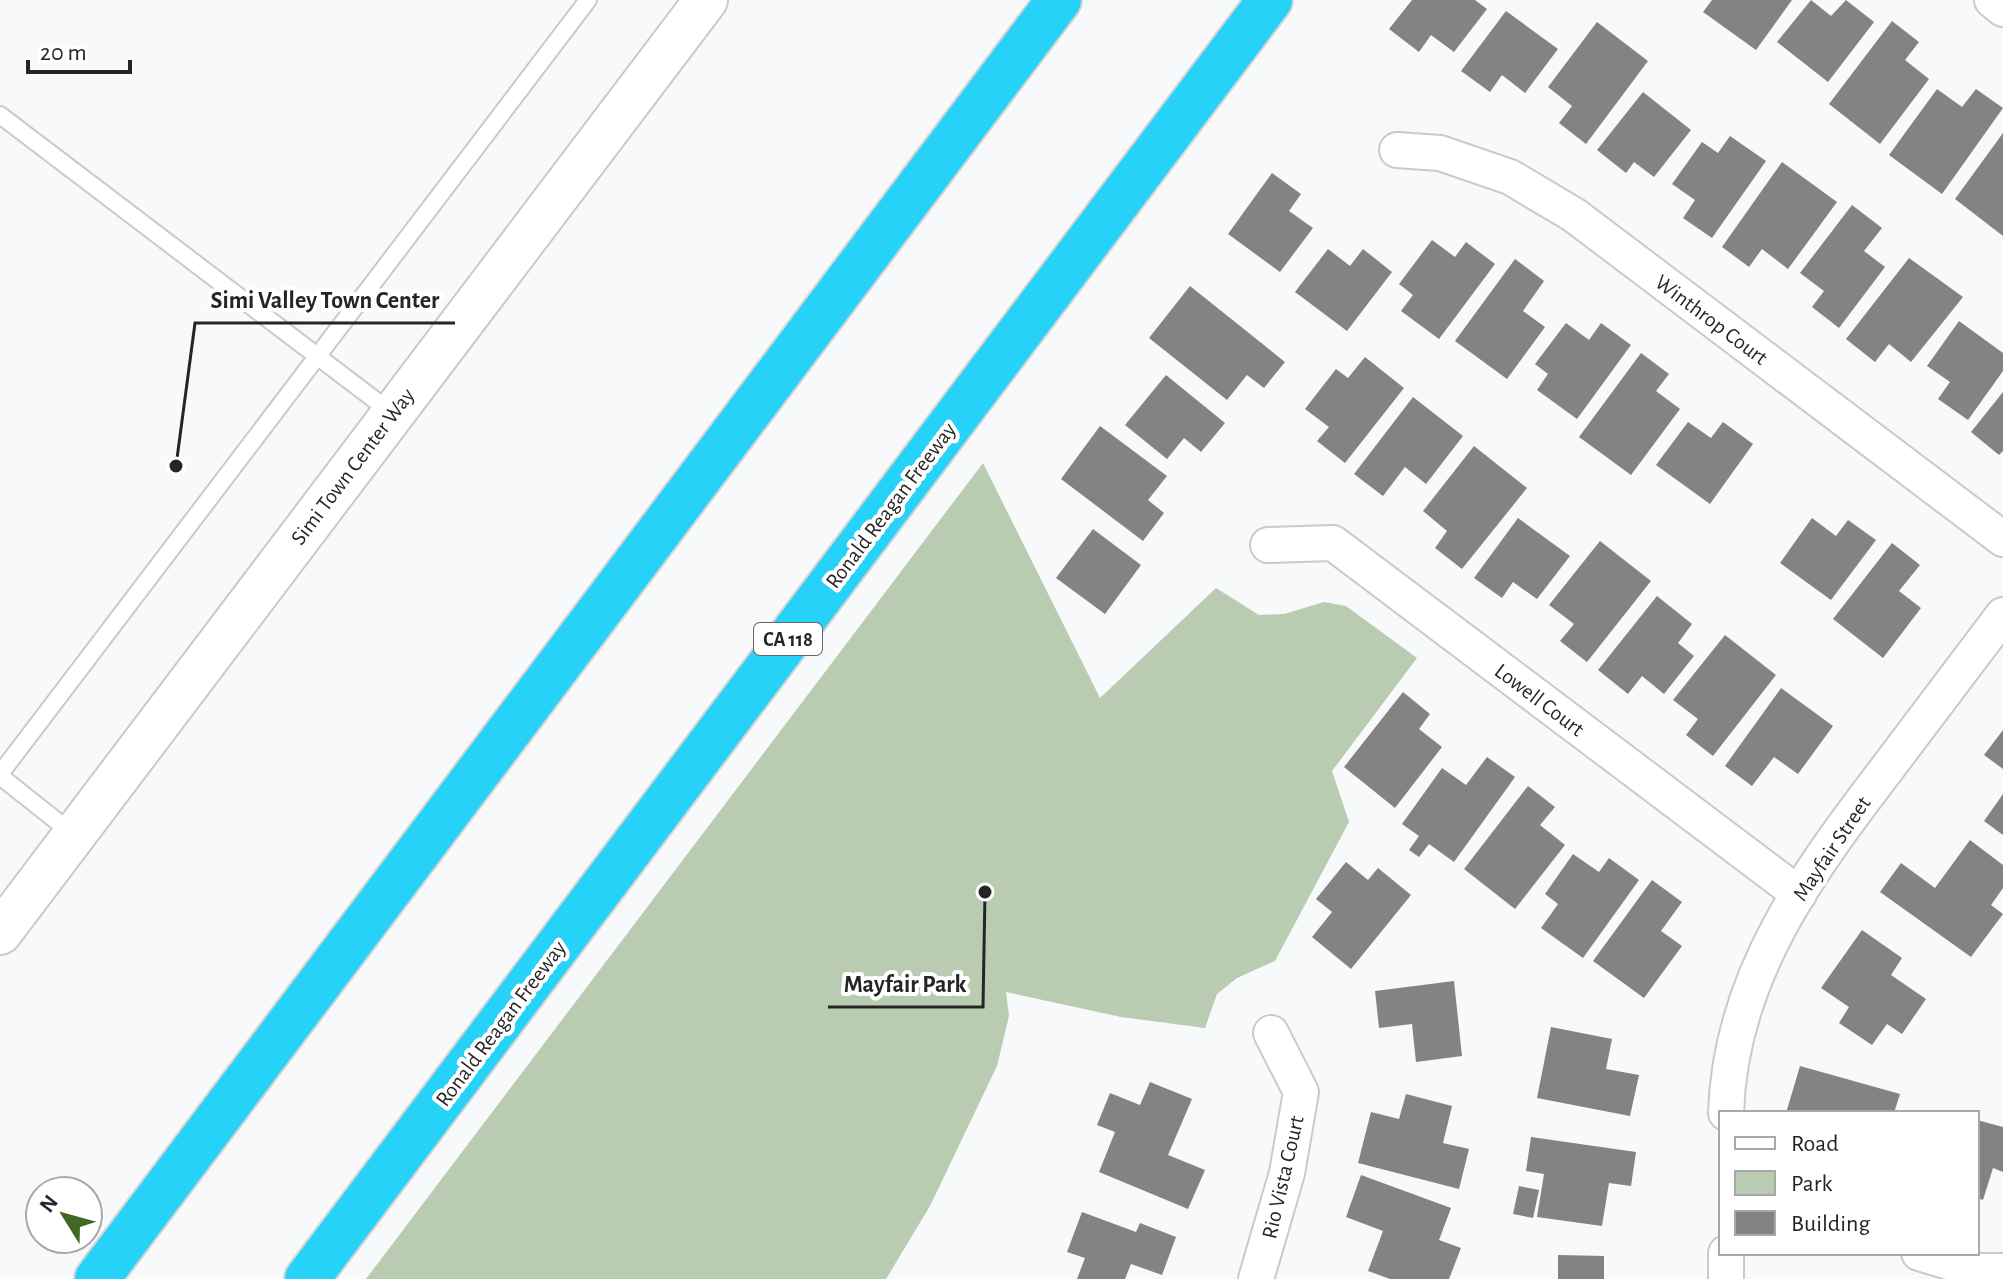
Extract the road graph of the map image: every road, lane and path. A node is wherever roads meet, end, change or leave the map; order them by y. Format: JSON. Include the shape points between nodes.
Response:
{"nodes":[{"id":1,"x":588,"y":0,"type":"edge"},
{"id":2,"x":706,"y":0,"type":"edge"},
{"id":3,"x":1059,"y":0,"type":"edge"},
{"id":4,"x":1270,"y":0,"type":"edge"},
{"id":5,"x":1992,"y":0,"type":"edge"},
{"id":6,"x":2003,"y":9,"type":"edge"},
{"id":7,"x":0,"y":115,"type":"edge"},
{"id":8,"x":1397,"y":150,"type":"dead end"},
{"id":9,"x":318,"y":356,"type":"junction"},
{"id":10,"x":392,"y":413,"type":"junction"},
{"id":11,"x":2003,"y":539,"type":"edge"},
{"id":12,"x":1268,"y":545,"type":"dead end"},
{"id":13,"x":2003,"y":615,"type":"edge"},
{"id":14,"x":0,"y":775,"type":"edge"},
{"id":15,"x":73,"y":834,"type":"junction"},
{"id":16,"x":1799,"y":894,"type":"junction"},
{"id":17,"x":0,"y":933,"type":"edge"},
{"id":18,"x":1271,"y":1033,"type":"dead end"},
{"id":19,"x":1726,"y":1111,"type":"edge"},
{"id":20,"x":1726,"y":1255,"type":"edge"},
{"id":21,"x":1926,"y":1255,"type":"edge"},
{"id":22,"x":2003,"y":1271,"type":"edge"},
{"id":23,"x":97,"y":1279,"type":"edge"},
{"id":24,"x":307,"y":1279,"type":"edge"},
{"id":25,"x":1256,"y":1279,"type":"edge"},
{"id":26,"x":1726,"y":1279,"type":"edge"}],
"edges":[{"from":1,"to":9,"type":"lane"},
{"from":2,"to":10,"type":"street","name":"Simi Town Center Way"},
{"from":3,"to":23,"type":"highway"},
{"from":4,"to":24,"type":"highway","name":"Ronald Reagan Freeway","number":"CA 118"},
{"from":5,"to":6,"type":"street"},
{"from":7,"to":9,"type":"lane"},
{"from":8,"to":11,"type":"street","name":"Winthrop Court","via":[[1440,153],[1510,177],[1574,215]]},
{"from":9,"to":10,"type":"lane"},
{"from":9,"to":14,"type":"lane"},
{"from":10,"to":15,"type":"street","name":"Simi Town Center Way"},
{"from":12,"to":16,"type":"street","name":"Lowell Court","via":[[1333,543]]},
{"from":13,"to":16,"type":"street","name":"Mayfair Street"},
{"from":14,"to":15,"type":"lane"},
{"from":15,"to":17,"type":"street","name":"Simi Town Center Way"},
{"from":16,"to":19,"type":"street","name":"Mayfair Street","via":[[1765,952],[1740,1015]]},
{"from":18,"to":25,"type":"street","name":"Rio Vista Court","via":[[1301,1092],[1287,1173]]},
{"from":20,"to":26,"type":"street"},
{"from":21,"to":22,"type":"street","via":[[1979,1271]]}]}
